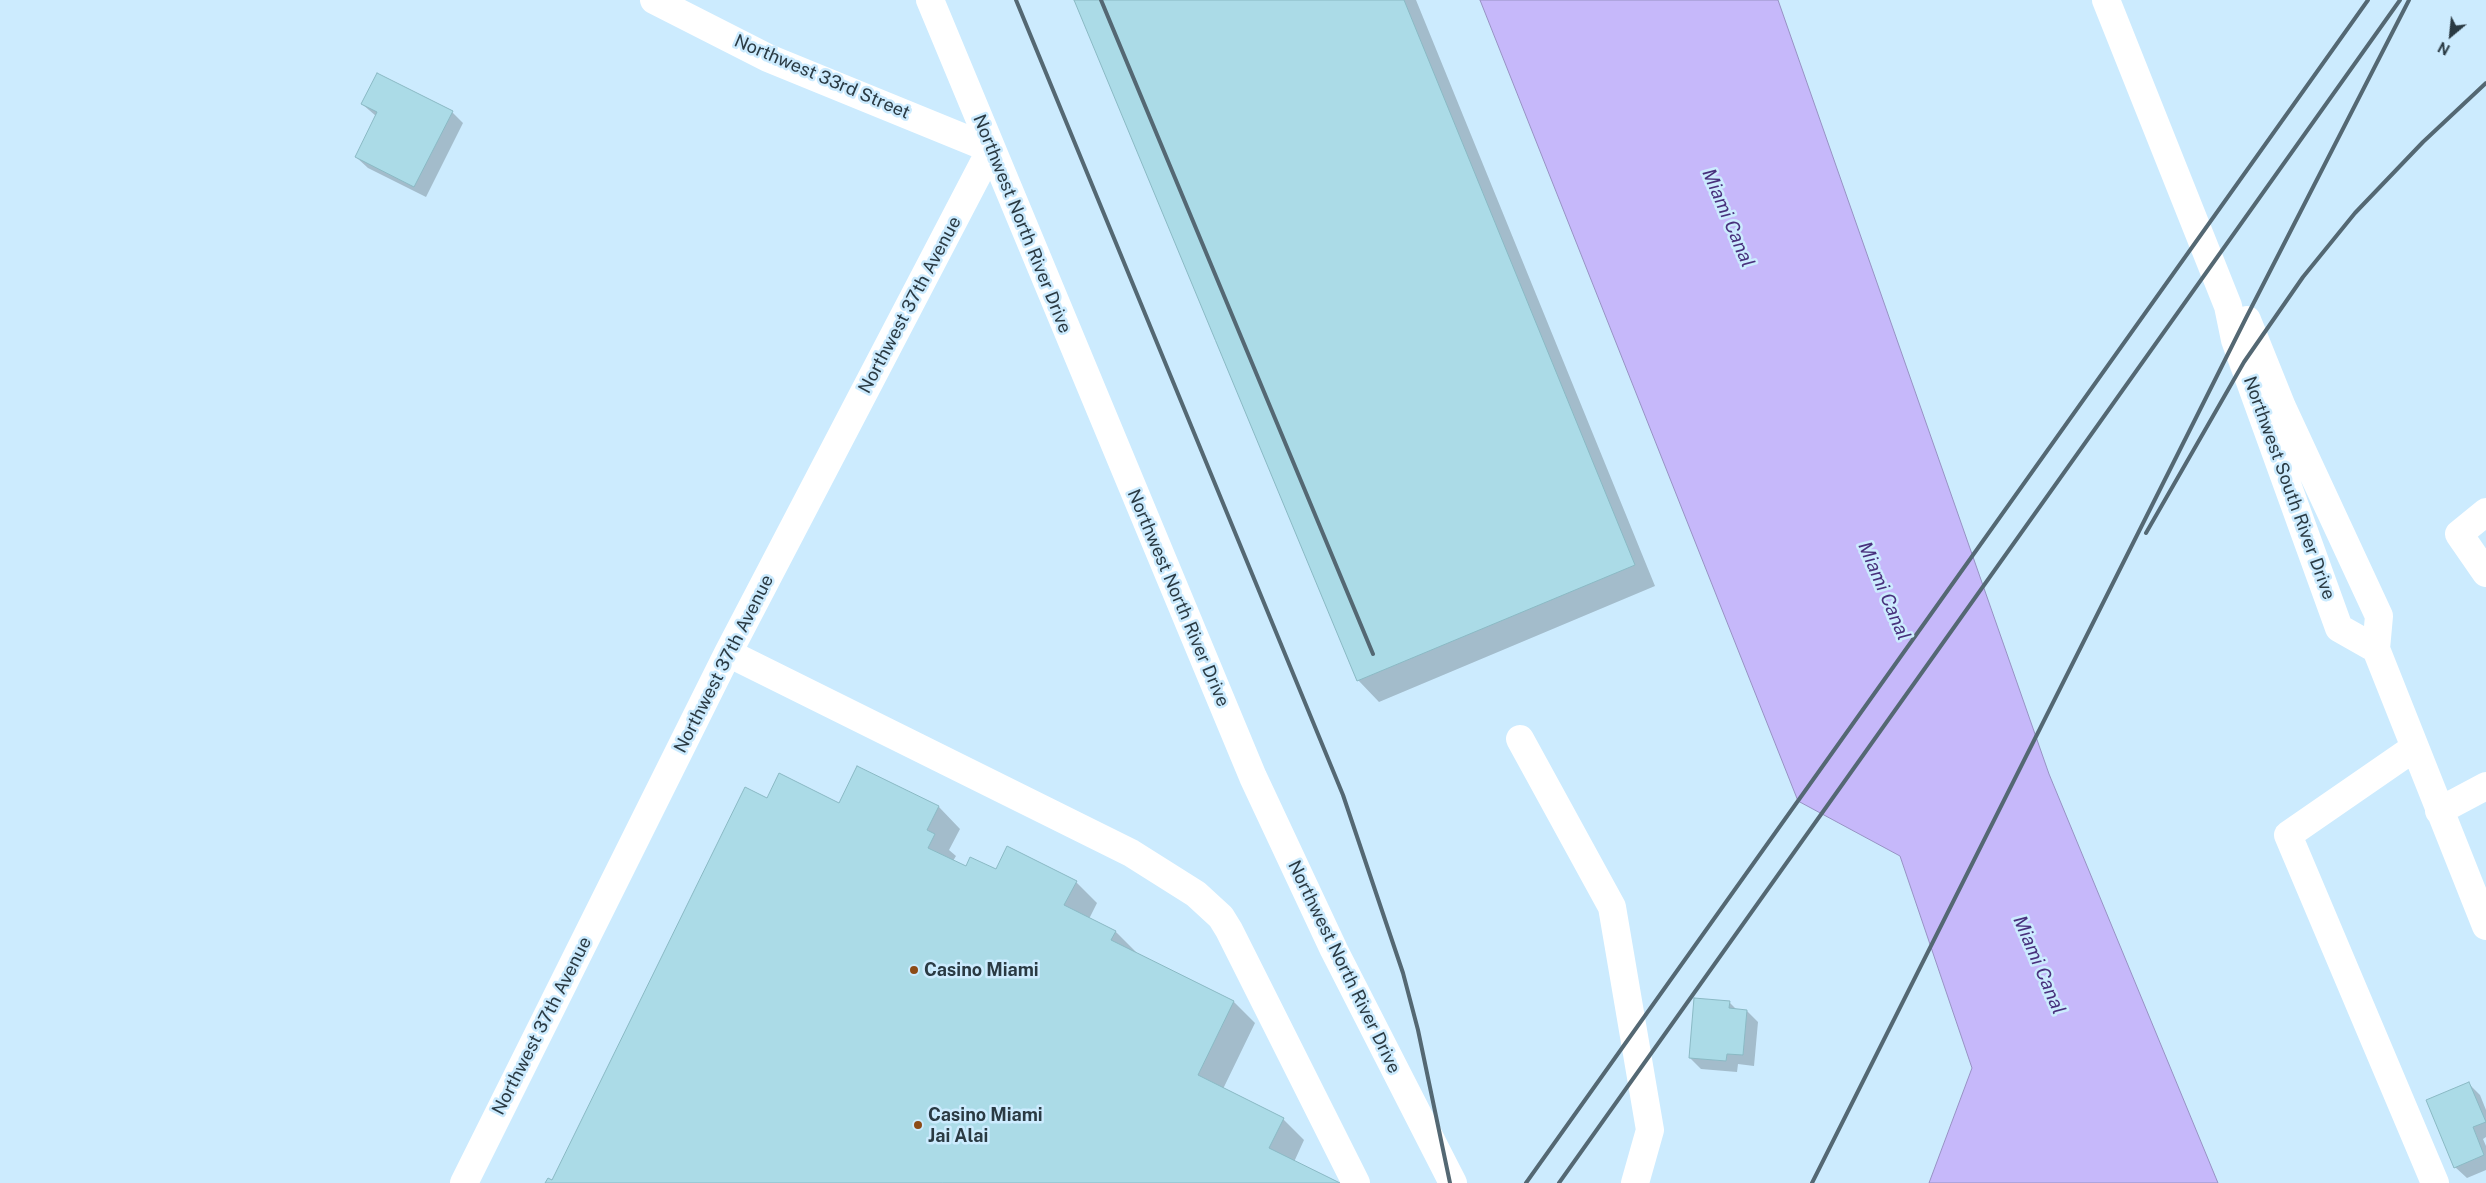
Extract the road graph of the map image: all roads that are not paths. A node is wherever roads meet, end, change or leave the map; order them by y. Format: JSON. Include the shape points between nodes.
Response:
{"nodes":[{"id":1,"x":654,"y":0,"type":"edge"},
{"id":2,"x":930,"y":0,"type":"edge"},
{"id":3,"x":2106,"y":0,"type":"edge"},
{"id":4,"x":991,"y":149,"type":"junction"},
{"id":5,"x":2228,"y":306,"type":"junction"},
{"id":6,"x":2486,"y":512,"type":"edge"},
{"id":7,"x":2486,"y":573,"type":"edge"},
{"id":8,"x":2376,"y":648,"type":"junction"},
{"id":9,"x":728,"y":652,"type":"junction"},
{"id":10,"x":1520,"y":739,"type":"dead end"},
{"id":11,"x":2414,"y":748,"type":"junction"},
{"id":12,"x":2486,"y":786,"type":"edge"},
{"id":13,"x":2439,"y":811,"type":"junction"},
{"id":14,"x":2476,"y":874,"type":"edge"},
{"id":15,"x":2486,"y":926,"type":"edge"},
{"id":16,"x":464,"y":1183,"type":"edge"},
{"id":17,"x":1356,"y":1183,"type":"edge"},
{"id":18,"x":1453,"y":1183,"type":"edge"},
{"id":19,"x":1635,"y":1183,"type":"edge"},
{"id":20,"x":2435,"y":1183,"type":"edge"}],
"edges":[{"from":1,"to":4,"type":"street","name":"Northwest 33rd Street","via":[[768,58]]},
{"from":2,"to":4,"type":"street","name":"Northwest North River Drive"},
{"from":3,"to":5,"type":"street","name":"Northwest South River Drive"},
{"from":4,"to":9,"type":"street","name":"Northwest 37th Avenue"},
{"from":4,"to":18,"type":"street","name":"Northwest North River Drive","via":[[1253,777],[1334,950]]},
{"from":5,"to":8,"type":"street","name":"Northwest South River Drive","via":[[2246,318],[2282,407],[2379,616]]},
{"from":5,"to":8,"type":"street","name":"Northwest South River Drive","via":[[2235,340],[2339,628]]},
{"from":6,"to":7,"type":"street","via":[[2459,534]]},
{"from":8,"to":11,"type":"street","name":"Northwest South River Drive"},
{"from":9,"to":16,"type":"street","name":"Northwest 37th Avenue"},
{"from":9,"to":17,"type":"street","via":[[1131,853],[1196,894],[1222,917]]},
{"from":10,"to":19,"type":"street","via":[[1612,906],[1650,1130]]},
{"from":11,"to":13,"type":"street","name":"Northwest South River Drive"},
{"from":11,"to":20,"type":"street","via":[[2288,835]]},
{"from":12,"to":13,"type":"street"},
{"from":13,"to":14,"type":"street","name":"Northwest South River Drive"},
{"from":14,"to":15,"type":"street","name":"Northwest South River Drive"}]}
